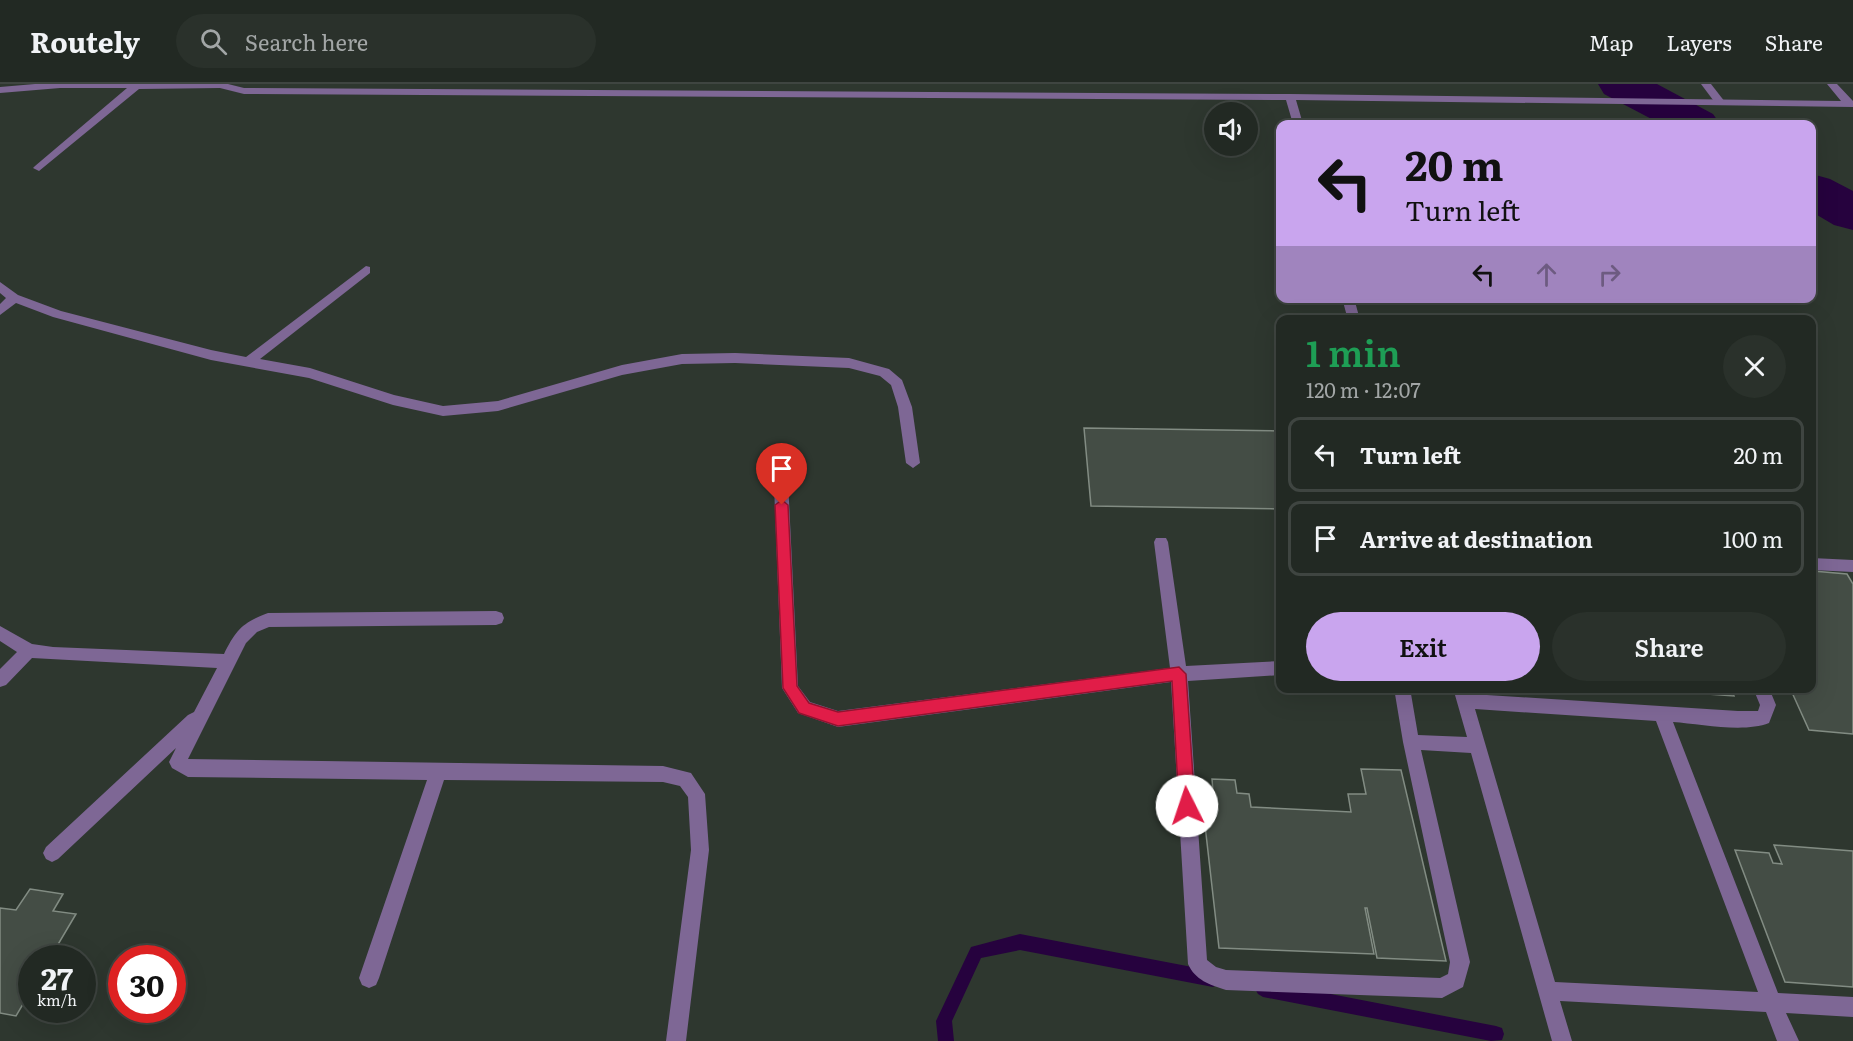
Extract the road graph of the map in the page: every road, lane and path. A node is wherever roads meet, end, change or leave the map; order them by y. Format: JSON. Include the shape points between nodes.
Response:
{"nodes":[{"id":1,"x":121,"y":84,"type":"edge"},
{"id":2,"x":1706,"y":84,"type":"edge"},
{"id":3,"x":1832,"y":84,"type":"edge"},
{"id":4,"x":136,"y":85,"type":"edge"},
{"id":5,"x":216,"y":85,"type":"edge"},
{"id":6,"x":376,"y":88,"type":"edge"},
{"id":7,"x":492,"y":89,"type":"edge"},
{"id":8,"x":551,"y":89,"type":"edge"},
{"id":9,"x":602,"y":89,"type":"edge"},
{"id":10,"x":0,"y":90,"type":"edge"},
{"id":11,"x":775,"y":90,"type":"edge"},
{"id":12,"x":1290,"y":97,"type":"junction"},
{"id":13,"x":1720,"y":102,"type":"junction"},
{"id":14,"x":1851,"y":104,"type":"edge"},
{"id":15,"x":1297,"y":120,"type":"edge"},
{"id":16,"x":39,"y":168,"type":"dead end"},
{"id":17,"x":366,"y":270,"type":"dead end"},
{"id":18,"x":0,"y":286,"type":"edge"},
{"id":19,"x":14,"y":298,"type":"junction"},
{"id":20,"x":0,"y":311,"type":"edge"},
{"id":21,"x":248,"y":362,"type":"junction"},
{"id":22,"x":780,"y":459,"type":"dead end"},
{"id":23,"x":913,"y":463,"type":"dead end"},
{"id":24,"x":1161,"y":542,"type":"dead end"},
{"id":25,"x":1816,"y":564,"type":"edge"},
{"id":26,"x":1853,"y":566,"type":"edge"},
{"id":27,"x":496,"y":618,"type":"dead end"},
{"id":28,"x":0,"y":633,"type":"edge"},
{"id":29,"x":28,"y":651,"type":"junction"},
{"id":30,"x":228,"y":661,"type":"junction"},
{"id":31,"x":1276,"y":668,"type":"edge"},
{"id":32,"x":1179,"y":674,"type":"junction"},
{"id":33,"x":0,"y":680,"type":"edge"},
{"id":34,"x":1403,"y":693,"type":"edge"},
{"id":35,"x":1763,"y":693,"type":"edge"},
{"id":36,"x":1462,"y":695,"type":"edge"},
{"id":37,"x":202,"y":712,"type":"junction"},
{"id":38,"x":1662,"y":714,"type":"junction"},
{"id":39,"x":1411,"y":742,"type":"junction"},
{"id":40,"x":1477,"y":745,"type":"junction"},
{"id":41,"x":438,"y":772,"type":"junction"},
{"id":42,"x":52,"y":853,"type":"dead end"},
{"id":43,"x":369,"y":978,"type":"dead end"},
{"id":44,"x":1548,"y":991,"type":"junction"},
{"id":45,"x":1771,"y":1001,"type":"junction"},
{"id":46,"x":1853,"y":1007,"type":"edge"},
{"id":47,"x":676,"y":1041,"type":"edge"},
{"id":48,"x":1562,"y":1041,"type":"edge"},
{"id":49,"x":1789,"y":1041,"type":"edge"}],
"edges":[{"from":1,"to":4,"type":"street"},
{"from":1,"to":10,"type":"street"},
{"from":2,"to":13,"type":"street"},
{"from":3,"to":14,"type":"street"},
{"from":4,"to":5,"type":"street"},
{"from":4,"to":16,"type":"street"},
{"from":5,"to":6,"type":"street","via":[[244,91]]},
{"from":6,"to":7,"type":"street"},
{"from":7,"to":8,"type":"street"},
{"from":8,"to":9,"type":"street"},
{"from":9,"to":11,"type":"street"},
{"from":11,"to":12,"type":"street"},
{"from":12,"to":13,"type":"street"},
{"from":12,"to":15,"type":"street"},
{"from":13,"to":14,"type":"street"},
{"from":17,"to":21,"type":"street"},
{"from":18,"to":19,"type":"street"},
{"from":19,"to":20,"type":"street"},
{"from":19,"to":21,"type":"street","via":[[57,314]]},
{"from":21,"to":23,"type":"street","via":[[319,376],[443,411],[498,406],[622,370],[682,359],[849,363],[884,372],[897,383],[905,407]]},
{"from":22,"to":32,"type":"street","via":[[790,688],[804,708],[838,719]]},
{"from":24,"to":32,"type":"street"},
{"from":25,"to":26,"type":"street"},
{"from":27,"to":30,"type":"street","via":[[268,620],[251,627],[240,638]]},
{"from":28,"to":29,"type":"street"},
{"from":29,"to":30,"type":"street"},
{"from":29,"to":33,"type":"street"},
{"from":30,"to":37,"type":"street"},
{"from":31,"to":32,"type":"street"},
{"from":32,"to":39,"type":"street","via":[[1198,964],[1210,975],[1226,981],[1442,988],[1456,980],[1460,962]]},
{"from":34,"to":39,"type":"street"},
{"from":35,"to":38,"type":"street","via":[[1768,705],[1763,718]]},
{"from":36,"to":38,"type":"street"},
{"from":36,"to":40,"type":"street"},
{"from":37,"to":41,"type":"street","via":[[178,762],[188,769]]},
{"from":37,"to":42,"type":"street"},
{"from":38,"to":45,"type":"street"},
{"from":39,"to":40,"type":"street"},
{"from":40,"to":44,"type":"street"},
{"from":41,"to":43,"type":"street"},
{"from":41,"to":47,"type":"street","via":[[663,774],[685,779],[696,794],[700,850]]},
{"from":44,"to":45,"type":"street"},
{"from":44,"to":48,"type":"street"},
{"from":45,"to":46,"type":"street"},
{"from":45,"to":49,"type":"street"}]}
